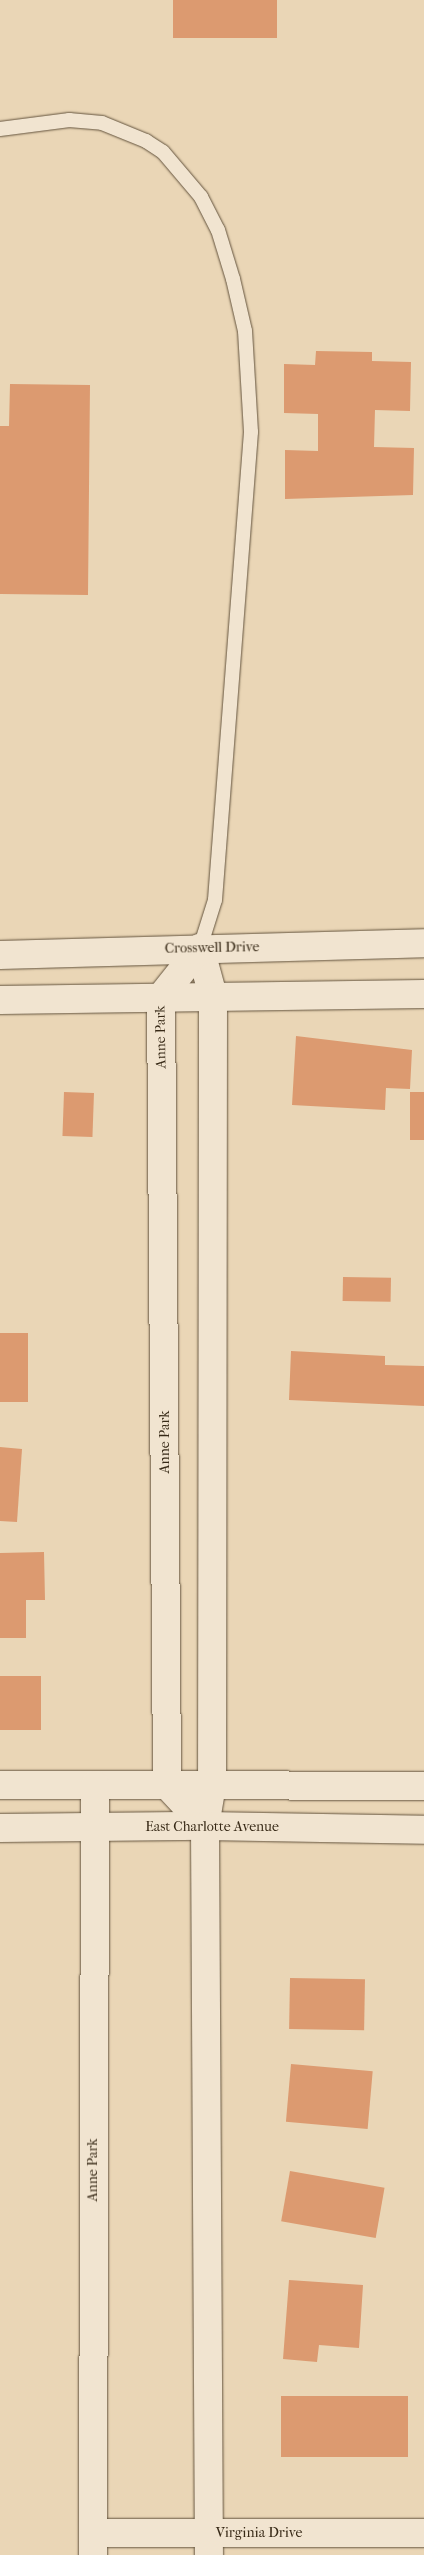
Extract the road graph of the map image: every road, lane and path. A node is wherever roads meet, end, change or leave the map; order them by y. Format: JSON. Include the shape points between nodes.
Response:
{"nodes":[{"id":1,"x":0,"y":129,"type":"edge"},
{"id":2,"x":424,"y":943,"type":"edge"},
{"id":3,"x":200,"y":948,"type":"junction"},
{"id":4,"x":0,"y":955,"type":"edge"},
{"id":5,"x":424,"y":994,"type":"edge"},
{"id":6,"x":213,"y":996,"type":"junction"},
{"id":7,"x":160,"y":997,"type":"junction"},
{"id":8,"x":0,"y":1000,"type":"edge"},
{"id":9,"x":0,"y":1785,"type":"edge"},
{"id":10,"x":95,"y":1785,"type":"junction"},
{"id":11,"x":167,"y":1785,"type":"junction"},
{"id":12,"x":212,"y":1785,"type":"junction"},
{"id":13,"x":424,"y":1786,"type":"edge"},
{"id":14,"x":205,"y":1826,"type":"junction"},
{"id":15,"x":0,"y":1828,"type":"edge"},
{"id":16,"x":94,"y":1828,"type":"junction"},
{"id":17,"x":424,"y":1830,"type":"edge"},
{"id":18,"x":424,"y":2533,"type":"edge"},
{"id":19,"x":93,"y":2544,"type":"edge"},
{"id":20,"x":209,"y":2544,"type":"edge"}],
"edges":[{"from":1,"to":3,"type":"lane","via":[[69,120],[102,123],[146,141],[163,152],[201,197],[218,230],[233,279],[245,331],[250,432],[215,900]]},
{"from":2,"to":3,"type":"street","name":"Crosswell Drive"},
{"from":3,"to":4,"type":"street","name":"Crosswell Drive"},
{"from":3,"to":6,"type":"street"},
{"from":3,"to":7,"type":"street","name":"Anne Park"},
{"from":5,"to":6,"type":"street"},
{"from":6,"to":7,"type":"street"},
{"from":6,"to":12,"type":"street"},
{"from":7,"to":8,"type":"street"},
{"from":7,"to":11,"type":"street","name":"Anne Park"},
{"from":9,"to":10,"type":"street"},
{"from":10,"to":11,"type":"street"},
{"from":10,"to":16,"type":"street","name":"Anne Park"},
{"from":11,"to":12,"type":"street"},
{"from":11,"to":14,"type":"street"},
{"from":12,"to":13,"type":"street"},
{"from":12,"to":14,"type":"street"},
{"from":14,"to":16,"type":"street","name":"East Charlotte Avenue"},
{"from":14,"to":17,"type":"street","name":"East Charlotte Avenue"},
{"from":14,"to":20,"type":"street"},
{"from":15,"to":16,"type":"street","name":"East Charlotte Avenue"},
{"from":16,"to":19,"type":"street","name":"Anne Park"},
{"from":18,"to":20,"type":"street","name":"Virginia Drive"},
{"from":19,"to":20,"type":"street","name":"Virginia Drive"}]}
